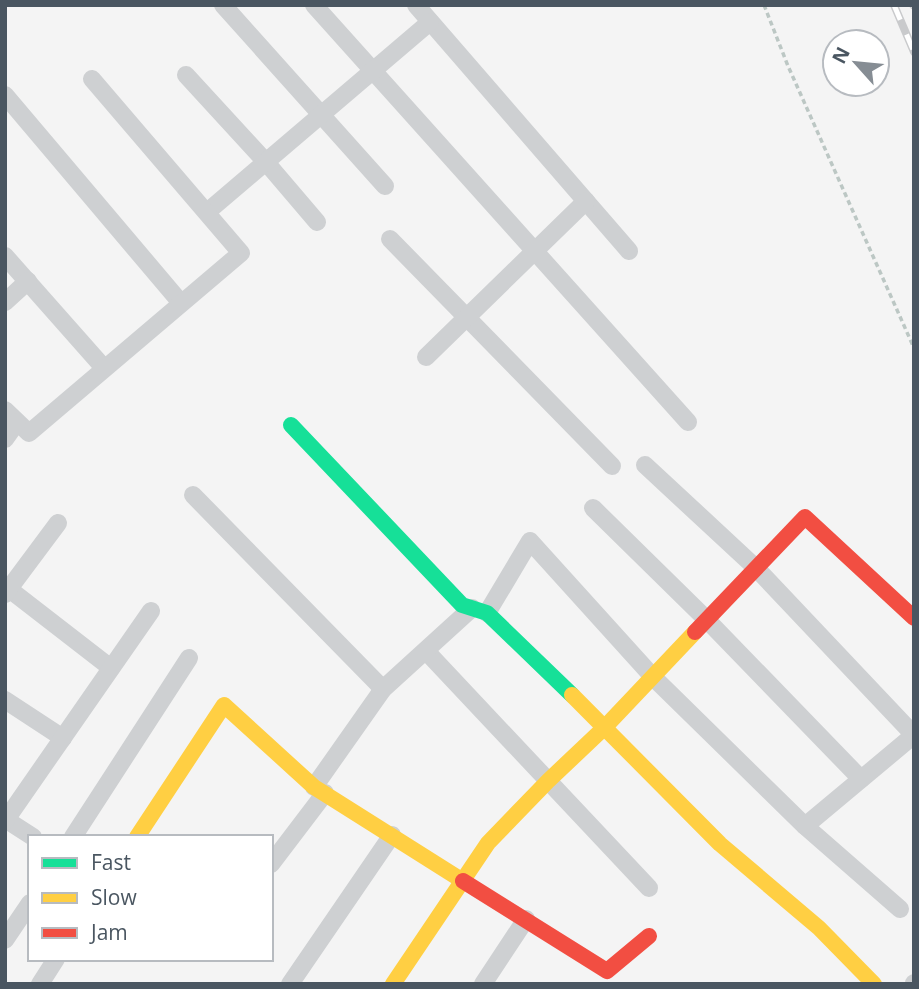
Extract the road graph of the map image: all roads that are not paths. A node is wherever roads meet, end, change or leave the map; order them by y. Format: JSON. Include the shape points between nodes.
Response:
{"nodes":[{"id":1,"x":222,"y":5,"type":"edge"},
{"id":2,"x":314,"y":5,"type":"edge"},
{"id":3,"x":416,"y":5,"type":"edge"},
{"id":4,"x":430,"y":22,"type":"junction"},
{"id":5,"x":372,"y":70,"type":"junction"},
{"id":6,"x":186,"y":75,"type":"dead end"},
{"id":7,"x":92,"y":79,"type":"dead end"},
{"id":8,"x":5,"y":95,"type":"edge"},
{"id":9,"x":321,"y":115,"type":"junction"},
{"id":10,"x":265,"y":162,"type":"junction"},
{"id":11,"x":384,"y":186,"type":"dead end"},
{"id":12,"x":586,"y":201,"type":"junction"},
{"id":13,"x":207,"y":212,"type":"junction"},
{"id":14,"x":317,"y":222,"type":"dead end"},
{"id":15,"x":390,"y":239,"type":"dead end"},
{"id":16,"x":534,"y":251,"type":"junction"},
{"id":17,"x":629,"y":251,"type":"dead end"},
{"id":18,"x":5,"y":256,"type":"edge"},
{"id":19,"x":28,"y":281,"type":"junction"},
{"id":20,"x":5,"y":302,"type":"edge"},
{"id":21,"x":181,"y":303,"type":"junction"},
{"id":22,"x":467,"y":317,"type":"junction"},
{"id":23,"x":426,"y":357,"type":"dead end"},
{"id":24,"x":104,"y":368,"type":"junction"},
{"id":25,"x":11,"y":416,"type":"edge"},
{"id":26,"x":688,"y":422,"type":"dead end"},
{"id":27,"x":291,"y":425,"type":"dead end"},
{"id":28,"x":5,"y":439,"type":"edge"},
{"id":29,"x":645,"y":465,"type":"dead end"},
{"id":30,"x":612,"y":466,"type":"dead end"},
{"id":31,"x":193,"y":495,"type":"dead end"},
{"id":32,"x":593,"y":508,"type":"dead end"},
{"id":33,"x":58,"y":523,"type":"dead end"},
{"id":34,"x":756,"y":568,"type":"junction"},
{"id":35,"x":7,"y":592,"type":"edge"},
{"id":36,"x":480,"y":610,"type":"junction"},
{"id":37,"x":151,"y":611,"type":"dead end"},
{"id":38,"x":914,"y":618,"type":"edge"},
{"id":39,"x":707,"y":620,"type":"junction"},
{"id":40,"x":426,"y":651,"type":"junction"},
{"id":41,"x":189,"y":658,"type":"dead end"},
{"id":42,"x":111,"y":668,"type":"junction"},
{"id":43,"x":653,"y":677,"type":"junction"},
{"id":44,"x":383,"y":689,"type":"junction"},
{"id":45,"x":5,"y":700,"type":"edge"},
{"id":46,"x":605,"y":727,"type":"junction"},
{"id":47,"x":914,"y":735,"type":"edge"},
{"id":48,"x":63,"y":738,"type":"junction"},
{"id":49,"x":861,"y":779,"type":"junction"},
{"id":50,"x":548,"y":781,"type":"junction"},
{"id":51,"x":320,"y":790,"type":"junction"},
{"id":52,"x":6,"y":820,"type":"edge"},
{"id":53,"x":805,"y":826,"type":"junction"},
{"id":54,"x":30,"y":835,"type":"edge"},
{"id":55,"x":74,"y":835,"type":"edge"},
{"id":56,"x":138,"y":835,"type":"edge"},
{"id":57,"x":392,"y":835,"type":"junction"},
{"id":58,"x":273,"y":861,"type":"edge"},
{"id":59,"x":463,"y":880,"type":"junction"},
{"id":60,"x":649,"y":888,"type":"dead end"},
{"id":61,"x":28,"y":906,"type":"edge"},
{"id":62,"x":900,"y":909,"type":"dead end"},
{"id":63,"x":526,"y":919,"type":"junction"},
{"id":64,"x":649,"y":936,"type":"dead end"},
{"id":65,"x":5,"y":940,"type":"edge"},
{"id":66,"x":55,"y":961,"type":"edge"},
{"id":67,"x":40,"y":984,"type":"edge"},
{"id":68,"x":290,"y":984,"type":"edge"},
{"id":69,"x":393,"y":984,"type":"edge"},
{"id":70,"x":483,"y":984,"type":"edge"},
{"id":71,"x":874,"y":984,"type":"edge"}],
"edges":[{"from":1,"to":9,"type":"street"},
{"from":2,"to":5,"type":"street"},
{"from":3,"to":4,"type":"street"},
{"from":4,"to":5,"type":"street"},
{"from":4,"to":12,"type":"street"},
{"from":5,"to":9,"type":"street"},
{"from":5,"to":16,"type":"street"},
{"from":6,"to":10,"type":"street"},
{"from":7,"to":13,"type":"street"},
{"from":8,"to":21,"type":"street"},
{"from":9,"to":10,"type":"street"},
{"from":9,"to":11,"type":"street"},
{"from":10,"to":13,"type":"street"},
{"from":10,"to":14,"type":"street"},
{"from":12,"to":16,"type":"street"},
{"from":12,"to":17,"type":"street"},
{"from":13,"to":21,"type":"street","via":[[241,253]]},
{"from":15,"to":22,"type":"street"},
{"from":16,"to":22,"type":"street"},
{"from":16,"to":26,"type":"street"},
{"from":18,"to":19,"type":"street"},
{"from":19,"to":20,"type":"street"},
{"from":19,"to":24,"type":"street"},
{"from":21,"to":24,"type":"street"},
{"from":22,"to":23,"type":"street"},
{"from":22,"to":30,"type":"street"},
{"from":24,"to":25,"type":"street","via":[[29,433]]},
{"from":25,"to":28,"type":"street"},
{"from":27,"to":36,"type":"street","via":[[462,605]]},
{"from":29,"to":34,"type":"street"},
{"from":31,"to":44,"type":"street"},
{"from":32,"to":39,"type":"street"},
{"from":33,"to":35,"type":"street"},
{"from":34,"to":38,"type":"street","via":[[805,517]]},
{"from":34,"to":39,"type":"street"},
{"from":34,"to":47,"type":"street"},
{"from":35,"to":42,"type":"street"},
{"from":36,"to":40,"type":"street"},
{"from":36,"to":43,"type":"street","via":[[530,541]]},
{"from":36,"to":46,"type":"street"},
{"from":37,"to":42,"type":"street"},
{"from":39,"to":43,"type":"street"},
{"from":39,"to":49,"type":"street"},
{"from":40,"to":44,"type":"street"},
{"from":40,"to":50,"type":"street"},
{"from":41,"to":55,"type":"street"},
{"from":42,"to":48,"type":"street"},
{"from":43,"to":46,"type":"street"},
{"from":43,"to":53,"type":"street"},
{"from":44,"to":51,"type":"street"},
{"from":45,"to":48,"type":"street"},
{"from":46,"to":50,"type":"street"},
{"from":46,"to":71,"type":"street","via":[[720,844],[819,928]]},
{"from":47,"to":49,"type":"street"},
{"from":48,"to":52,"type":"street"},
{"from":49,"to":53,"type":"street"},
{"from":50,"to":59,"type":"street","via":[[488,843]]},
{"from":50,"to":60,"type":"street"},
{"from":51,"to":56,"type":"street","via":[[224,705]]},
{"from":51,"to":57,"type":"street"},
{"from":51,"to":58,"type":"street"},
{"from":52,"to":54,"type":"street"},
{"from":53,"to":62,"type":"street"},
{"from":57,"to":59,"type":"street"},
{"from":57,"to":68,"type":"street"},
{"from":59,"to":63,"type":"street"},
{"from":59,"to":69,"type":"street"},
{"from":61,"to":65,"type":"street"},
{"from":63,"to":64,"type":"street","via":[[607,971]]},
{"from":63,"to":70,"type":"street"},
{"from":66,"to":67,"type":"street"}]}
